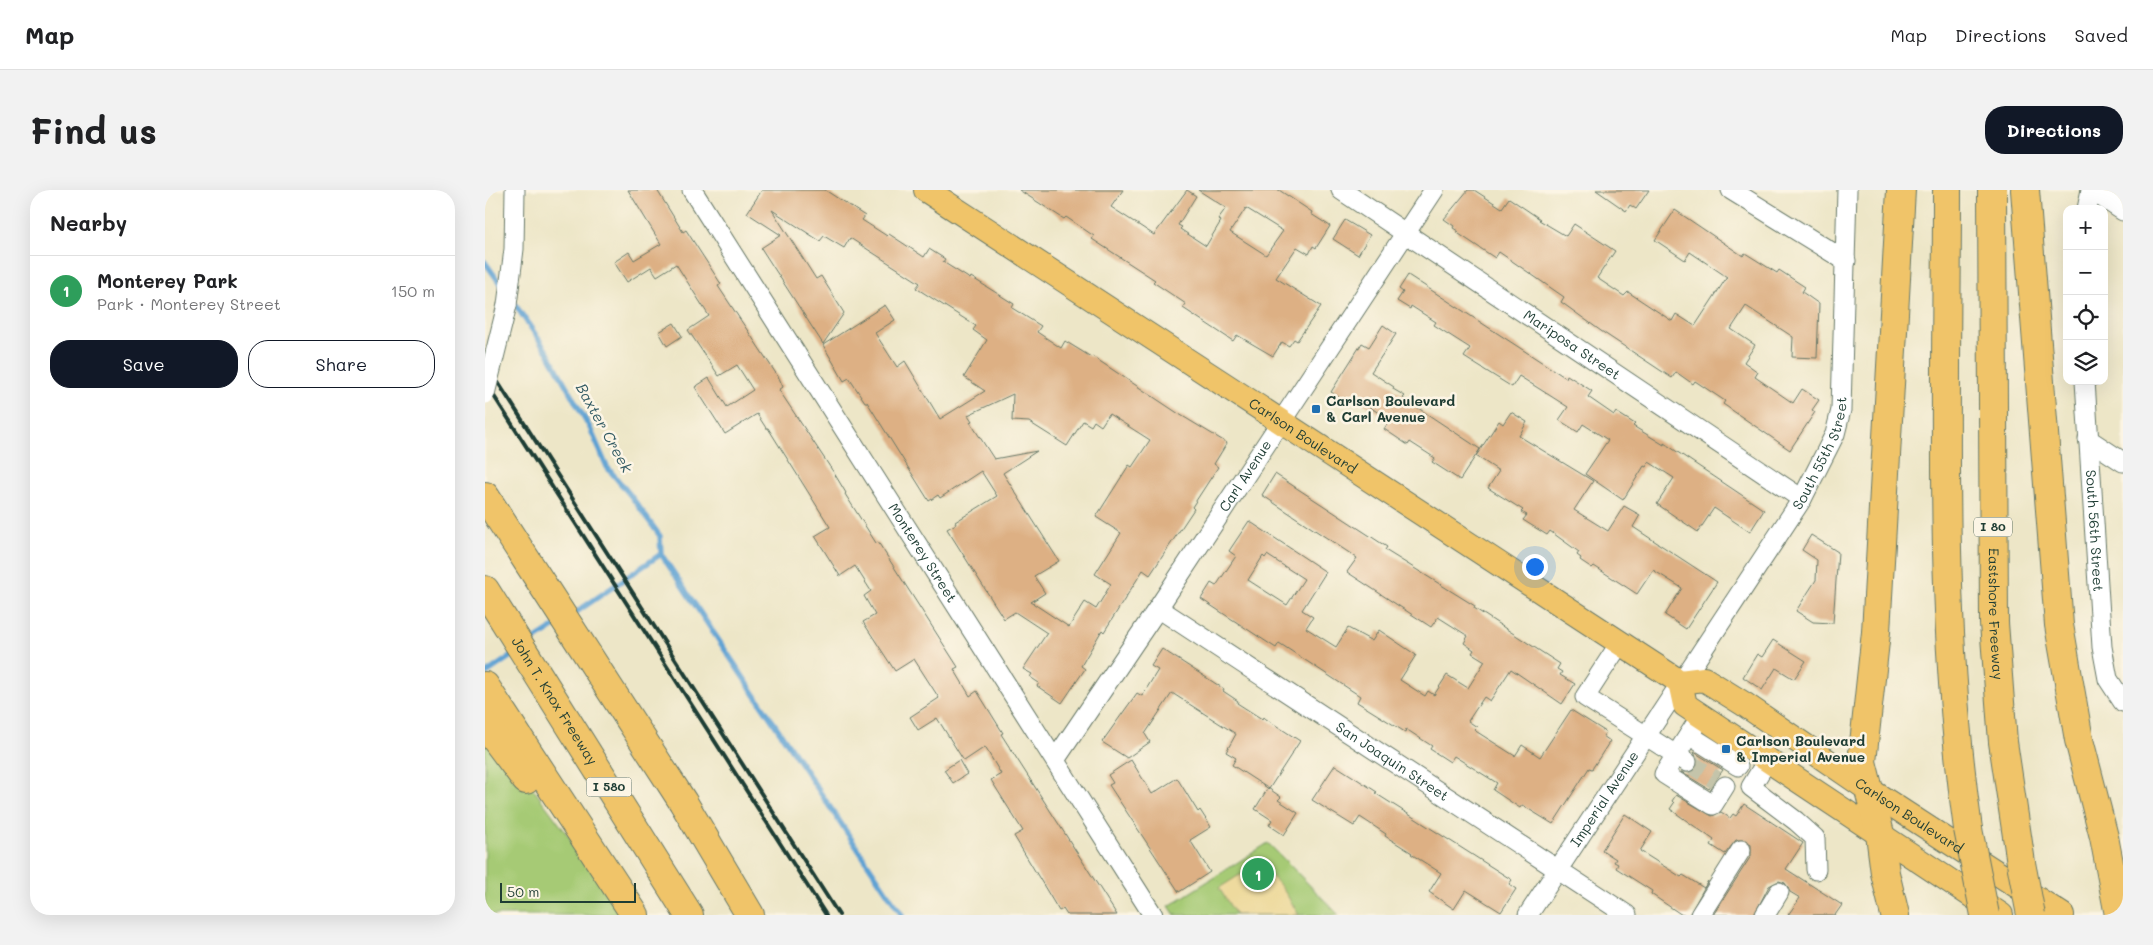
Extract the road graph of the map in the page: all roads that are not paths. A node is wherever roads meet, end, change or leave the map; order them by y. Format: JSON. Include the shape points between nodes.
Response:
{"nodes":[{"id":1,"x":515,"y":190,"type":"edge"},
{"id":2,"x":692,"y":190,"type":"edge"},
{"id":3,"x":926,"y":190,"type":"edge"},
{"id":4,"x":1341,"y":190,"type":"edge"},
{"id":5,"x":1434,"y":190,"type":"edge"},
{"id":6,"x":1731,"y":190,"type":"edge"},
{"id":7,"x":1847,"y":190,"type":"edge"},
{"id":8,"x":1901,"y":190,"type":"edge"},
{"id":9,"x":1947,"y":190,"type":"edge"},
{"id":10,"x":1992,"y":190,"type":"edge"},
{"id":11,"x":2025,"y":190,"type":"edge"},
{"id":12,"x":2091,"y":190,"type":"edge"},
{"id":13,"x":2088,"y":205,"type":"edge"},
{"id":14,"x":2123,"y":211,"type":"edge"},
{"id":15,"x":1406,"y":232,"type":"junction"},
{"id":16,"x":1846,"y":261,"type":"junction"},
{"id":17,"x":2085,"y":385,"type":"edge"},
{"id":18,"x":485,"y":394,"type":"edge"},
{"id":19,"x":1282,"y":422,"type":"junction"},
{"id":20,"x":2088,"y":439,"type":"junction"},
{"id":21,"x":2123,"y":462,"type":"edge"},
{"id":22,"x":485,"y":496,"type":"edge"},
{"id":23,"x":1802,"y":498,"type":"junction"},
{"id":24,"x":485,"y":590,"type":"edge"},
{"id":25,"x":1158,"y":608,"type":"junction"},
{"id":26,"x":1620,"y":643,"type":"junction"},
{"id":27,"x":1680,"y":682,"type":"junction"},
{"id":28,"x":486,"y":687,"type":"edge"},
{"id":29,"x":2123,"y":702,"type":"edge"},
{"id":30,"x":485,"y":725,"type":"edge"},
{"id":31,"x":1695,"y":726,"type":"junction"},
{"id":32,"x":1645,"y":736,"type":"junction"},
{"id":33,"x":1751,"y":758,"type":"junction"},
{"id":34,"x":1682,"y":759,"type":"junction"},
{"id":35,"x":1055,"y":760,"type":"junction"},
{"id":36,"x":1871,"y":791,"type":"junction"},
{"id":37,"x":1880,"y":834,"type":"junction"},
{"id":38,"x":1741,"y":850,"type":"dead end"},
{"id":39,"x":1558,"y":869,"type":"junction"},
{"id":40,"x":1816,"y":870,"type":"dead end"},
{"id":41,"x":1779,"y":892,"type":"dead end"},
{"id":42,"x":628,"y":915,"type":"edge"},
{"id":43,"x":635,"y":915,"type":"edge"},
{"id":44,"x":689,"y":915,"type":"edge"},
{"id":45,"x":750,"y":915,"type":"edge"},
{"id":46,"x":1153,"y":915,"type":"edge"},
{"id":47,"x":1528,"y":915,"type":"edge"},
{"id":48,"x":1627,"y":915,"type":"edge"},
{"id":49,"x":1700,"y":915,"type":"edge"},
{"id":50,"x":1765,"y":915,"type":"edge"},
{"id":51,"x":1895,"y":915,"type":"edge"},
{"id":52,"x":1985,"y":915,"type":"edge"},
{"id":53,"x":2001,"y":915,"type":"edge"},
{"id":54,"x":2031,"y":915,"type":"edge"},
{"id":55,"x":2062,"y":915,"type":"edge"},
{"id":56,"x":2119,"y":915,"type":"edge"}],
"edges":[{"from":1,"to":18,"type":"street","bridge":true,"via":[[510,286],[504,324]]},
{"from":2,"to":35,"type":"street","name":"Monterey Street"},
{"from":3,"to":19,"type":"main road","name":"Carlson Boulevard"},
{"from":4,"to":15,"type":"street","name":"Mariposa Street"},
{"from":5,"to":15,"type":"street","name":"Carl Avenue"},
{"from":6,"to":16,"type":"street"},
{"from":7,"to":16,"type":"street","name":"South 55th Street"},
{"from":8,"to":36,"type":"highway","via":[[1875,632],[1862,762]]},
{"from":9,"to":52,"type":"highway","bridge":true,"via":[[1949,615],[1956,727],[1969,829]]},
{"from":10,"to":54,"type":"highway","name":"Eastshore Freeway","number":"I 80","bridge":true,"via":[[1994,623],[2003,742]]},
{"from":11,"to":56,"type":"highway","via":[[2059,625],[2077,732],[2104,837]]},
{"from":12,"to":13,"type":"street"},
{"from":12,"to":14,"type":"street"},
{"from":15,"to":19,"type":"street","name":"Carl Avenue"},
{"from":15,"to":23,"type":"street","name":"Mariposa Street"},
{"from":16,"to":23,"type":"street","name":"South 55th Street","via":[[1840,416],[1825,456]]},
{"from":17,"to":20,"type":"street","name":"South 56th Street"},
{"from":19,"to":25,"type":"street","name":"Carl Avenue"},
{"from":19,"to":26,"type":"main road","name":"Carlson Boulevard"},
{"from":20,"to":21,"type":"street"},
{"from":20,"to":29,"type":"street","name":"South 56th Street","via":[[2102,647],[2108,679]]},
{"from":22,"to":45,"type":"highway","via":[[683,802]]},
{"from":23,"to":27,"type":"street","name":"South 55th Street"},
{"from":24,"to":44,"type":"highway","name":"John T. Knox Freeway","number":"I 580"},
{"from":25,"to":35,"type":"street","name":"Carl Avenue"},
{"from":25,"to":39,"type":"street","name":"San Joaquin Street"},
{"from":26,"to":27,"type":"main road","name":"Carlson Boulevard"},
{"from":26,"to":32,"type":"street","via":[[1585,697]]},
{"from":27,"to":31,"type":"main road","via":[[1685,705]]},
{"from":27,"to":32,"type":"street","name":"Imperial Avenue"},
{"from":27,"to":36,"type":"main road","name":"Carlson Boulevard","via":[[1704,679]]},
{"from":28,"to":43,"type":"highway"},
{"from":30,"to":42,"type":"highway"},
{"from":31,"to":33,"type":"main road"},
{"from":31,"to":34,"type":"street"},
{"from":32,"to":34,"type":"street"},
{"from":32,"to":39,"type":"street","name":"Imperial Avenue"},
{"from":33,"to":34,"type":"street","via":[[1720,783],[1713,805],[1664,774]]},
{"from":33,"to":37,"type":"main road"},
{"from":33,"to":40,"type":"street","via":[[1751,787],[1815,838]]},
{"from":35,"to":46,"type":"street","name":"Monterey Street"},
{"from":36,"to":37,"type":"highway"},
{"from":36,"to":55,"type":"main road","name":"Carlson Boulevard"},
{"from":37,"to":51,"type":"highway"},
{"from":37,"to":53,"type":"main road"},
{"from":38,"to":49,"type":"street"},
{"from":39,"to":47,"type":"street","name":"Imperial Avenue"},
{"from":39,"to":48,"type":"street","name":"San Joaquin Street"},
{"from":41,"to":50,"type":"street"}]}
